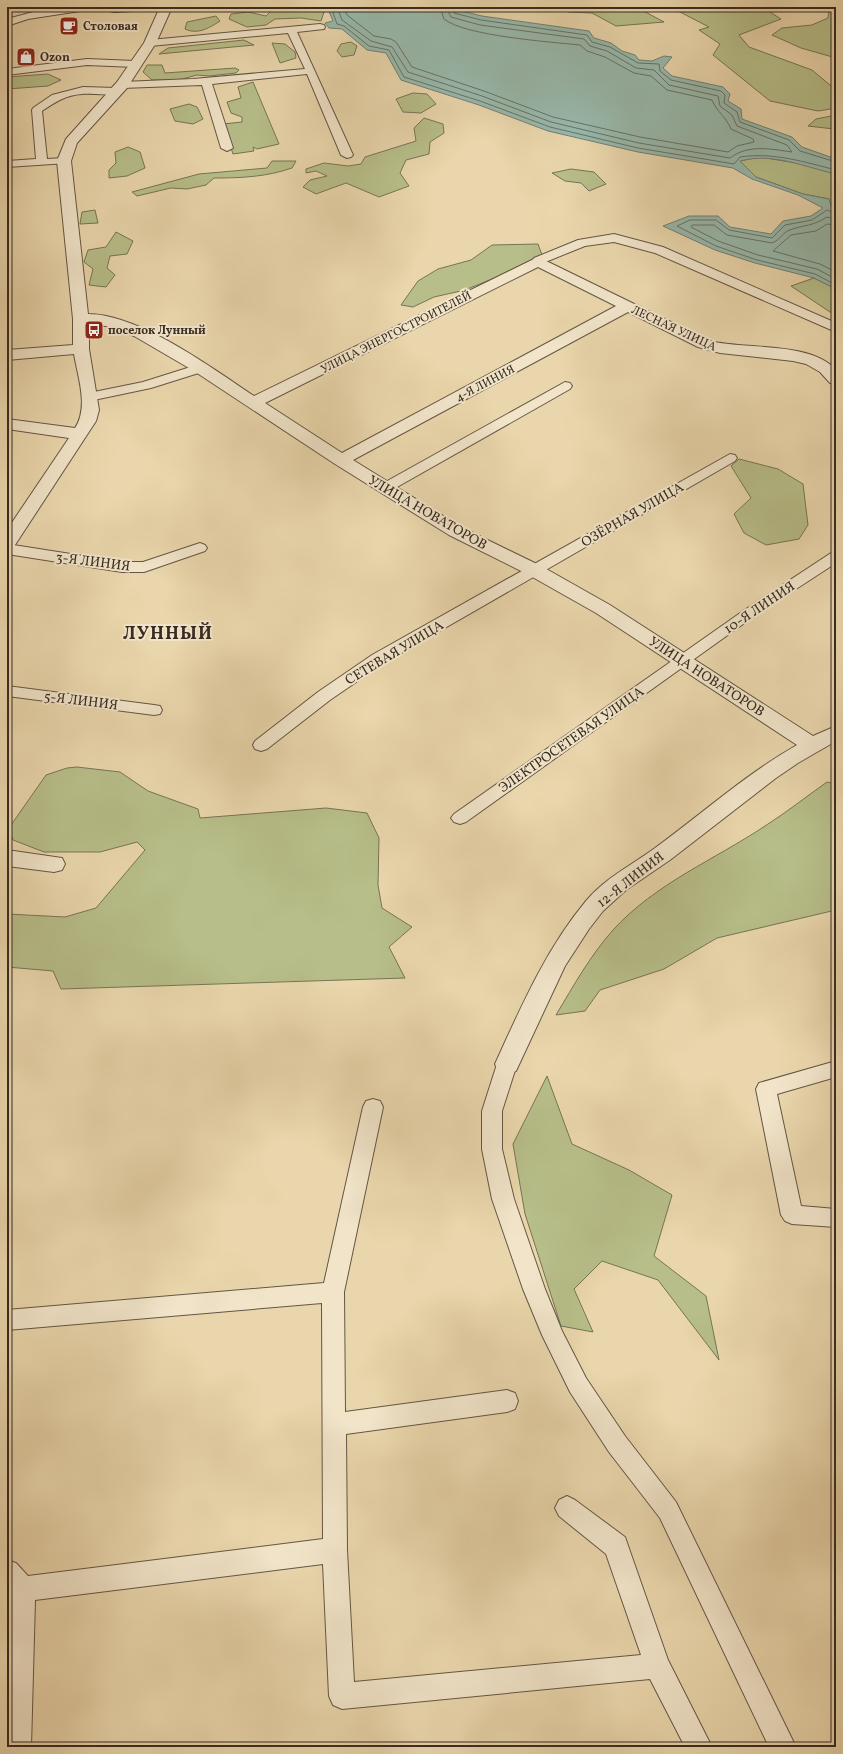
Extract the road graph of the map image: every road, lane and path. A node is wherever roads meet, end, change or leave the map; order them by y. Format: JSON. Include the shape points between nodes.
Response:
{"nodes":[{"id":1,"x":90,"y":7,"type":"edge"},
{"id":2,"x":104,"y":7,"type":"edge"},
{"id":3,"x":154,"y":7,"type":"edge"},
{"id":4,"x":166,"y":7,"type":"edge"},
{"id":5,"x":7,"y":23,"type":"edge"},
{"id":6,"x":320,"y":26,"type":"dead end"},
{"id":7,"x":291,"y":29,"type":"junction"},
{"id":8,"x":150,"y":43,"type":"junction"},
{"id":9,"x":135,"y":64,"type":"junction"},
{"id":10,"x":311,"y":71,"type":"junction"},
{"id":11,"x":7,"y":72,"type":"edge"},
{"id":12,"x":206,"y":82,"type":"junction"},
{"id":13,"x":119,"y":88,"type":"junction"},
{"id":14,"x":227,"y":148,"type":"dead end"},
{"id":15,"x":347,"y":155,"type":"dead end"},
{"id":16,"x":64,"y":161,"type":"junction"},
{"id":17,"x":42,"y":162,"type":"junction"},
{"id":18,"x":7,"y":164,"type":"edge"},
{"id":19,"x":538,"y":261,"type":"junction"},
{"id":20,"x":628,"y":306,"type":"junction"},
{"id":21,"x":81,"y":319,"type":"junction"},
{"id":22,"x":836,"y":328,"type":"edge"},
{"id":23,"x":81,"y":349,"type":"junction"},
{"id":24,"x":7,"y":355,"type":"edge"},
{"id":25,"x":200,"y":368,"type":"junction"},
{"id":26,"x":836,"y":380,"type":"edge"},
{"id":27,"x":565,"y":386,"type":"dead end"},
{"id":28,"x":89,"y":397,"type":"junction"},
{"id":29,"x":255,"y":402,"type":"junction"},
{"id":30,"x":7,"y":424,"type":"edge"},
{"id":31,"x":80,"y":434,"type":"junction"},
{"id":32,"x":730,"y":458,"type":"dead end"},
{"id":33,"x":341,"y":460,"type":"junction"},
{"id":34,"x":385,"y":488,"type":"junction"},
{"id":35,"x":7,"y":544,"type":"edge"},
{"id":36,"x":200,"y":548,"type":"dead end"},
{"id":37,"x":836,"y":556,"type":"edge"},
{"id":38,"x":534,"y":570,"type":"junction"},
{"id":39,"x":684,"y":660,"type":"junction"},
{"id":40,"x":7,"y":691,"type":"edge"},
{"id":41,"x":154,"y":710,"type":"dead end"},
{"id":42,"x":836,"y":733,"type":"edge"},
{"id":43,"x":811,"y":744,"type":"junction"},
{"id":44,"x":261,"y":745,"type":"dead end"},
{"id":45,"x":460,"y":818,"type":"dead end"},
{"id":46,"x":7,"y":858,"type":"edge"},
{"id":47,"x":54,"y":864,"type":"dead end"},
{"id":48,"x":507,"y":1064,"type":"joint"},
{"id":49,"x":836,"y":1069,"type":"edge"},
{"id":50,"x":373,"y":1107,"type":"dead end"},
{"id":51,"x":836,"y":1218,"type":"edge"},
{"id":52,"x":332,"y":1292,"type":"junction"},
{"id":53,"x":7,"y":1320,"type":"edge"},
{"id":54,"x":507,"y":1402,"type":"dead end"},
{"id":55,"x":333,"y":1425,"type":"junction"},
{"id":56,"x":567,"y":1508,"type":"dead end"},
{"id":57,"x":335,"y":1550,"type":"junction"},
{"id":58,"x":15,"y":1581,"type":"edge"},
{"id":59,"x":14,"y":1639,"type":"edge"},
{"id":60,"x":657,"y":1666,"type":"junction"},
{"id":61,"x":18,"y":1747,"type":"edge"},
{"id":62,"x":699,"y":1747,"type":"edge"},
{"id":63,"x":783,"y":1747,"type":"edge"}],
"edges":[{"from":1,"to":5,"type":"lane","via":[[18,17]]},
{"from":2,"to":3,"type":"lane"},
{"from":4,"to":8,"type":"street"},
{"from":6,"to":7,"type":"lane"},
{"from":7,"to":8,"type":"lane"},
{"from":7,"to":10,"type":"lane"},
{"from":8,"to":9,"type":"street"},
{"from":9,"to":11,"type":"lane","via":[[87,62]]},
{"from":9,"to":13,"type":"street"},
{"from":10,"to":12,"type":"lane"},
{"from":10,"to":15,"type":"lane"},
{"from":12,"to":13,"type":"lane"},
{"from":12,"to":14,"type":"lane"},
{"from":13,"to":16,"type":"street","via":[[71,142]]},
{"from":13,"to":17,"type":"lane","via":[[79,90],[52,98],[37,110]]},
{"from":16,"to":17,"type":"lane"},
{"from":16,"to":21,"type":"street"},
{"from":17,"to":18,"type":"lane"},
{"from":19,"to":20,"type":"street","name":"ЛЕСНАЯ УЛИЦА"},
{"from":19,"to":22,"type":"lane","via":[[582,243],[614,238],[659,250]]},
{"from":19,"to":29,"type":"street","name":"УЛИЦА ЭНЕРГОСТРОИТЕЛЕЙ"},
{"from":20,"to":26,"type":"street","name":"ЛЕСНАЯ УЛИЦА","via":[[717,349],[787,355],[814,361],[826,367]]},
{"from":20,"to":33,"type":"street","name":"4-Я ЛИНИЯ"},
{"from":21,"to":23,"type":"street"},
{"from":21,"to":25,"type":"street","name":"УЛИЦА НОВАТОРОВ","via":[[117,323],[140,333]]},
{"from":23,"to":24,"type":"street"},
{"from":23,"to":28,"type":"street"},
{"from":25,"to":28,"type":"lane","via":[[146,385]]},
{"from":25,"to":29,"type":"street","name":"УЛИЦА НОВАТОРОВ"},
{"from":27,"to":34,"type":"lane"},
{"from":28,"to":31,"type":"street","via":[[90,416]]},
{"from":29,"to":33,"type":"street","name":"УЛИЦА НОВАТОРОВ"},
{"from":30,"to":31,"type":"street"},
{"from":31,"to":35,"type":"street"},
{"from":32,"to":38,"type":"lane","name":"ОЗЁРНАЯ УЛИЦА"},
{"from":33,"to":34,"type":"street","name":"УЛИЦА НОВАТОРОВ"},
{"from":34,"to":38,"type":"street","name":"УЛИЦА НОВАТОРОВ","via":[[455,531]]},
{"from":35,"to":36,"type":"lane","name":"3-Я ЛИНИЯ","via":[[122,567],[144,567]]},
{"from":37,"to":39,"type":"lane","name":"10-Я ЛИНИЯ"},
{"from":38,"to":39,"type":"street","name":"УЛИЦА НОВАТОРОВ","via":[[603,609]]},
{"from":38,"to":44,"type":"lane","name":"СЕТЕВАЯ УЛИЦА","via":[[378,659],[324,696]]},
{"from":39,"to":43,"type":"street","name":"УЛИЦА НОВАТОРОВ"},
{"from":39,"to":45,"type":"lane","name":"ЭЛЕКТРОСЕТЕВАЯ УЛИЦА"},
{"from":40,"to":41,"type":"lane","name":"5-Я ЛИНИЯ"},
{"from":42,"to":43,"type":"street","name":"12-Я ЛИНИЯ"},
{"from":43,"to":48,"type":"street","name":"12-Я ЛИНИЯ","via":[[615,887],[596,904],[567,942]]},
{"from":46,"to":47,"type":"street"},
{"from":48,"to":63,"type":"lane","via":[[492,1111],[492,1149],[503,1199],[534,1289],[578,1385],[617,1444],[668,1510]]},
{"from":49,"to":51,"type":"lane","via":[[766,1089],[792,1215]]},
{"from":50,"to":52,"type":"lane"},
{"from":52,"to":53,"type":"lane"},
{"from":52,"to":55,"type":"lane"},
{"from":54,"to":55,"type":"lane"},
{"from":55,"to":57,"type":"lane"},
{"from":56,"to":60,"type":"lane","via":[[616,1546]]},
{"from":57,"to":58,"type":"lane"},
{"from":57,"to":60,"type":"lane","via":[[342,1696]]},
{"from":58,"to":59,"type":"lane"},
{"from":59,"to":61,"type":"lane"},
{"from":60,"to":62,"type":"lane"}]}
